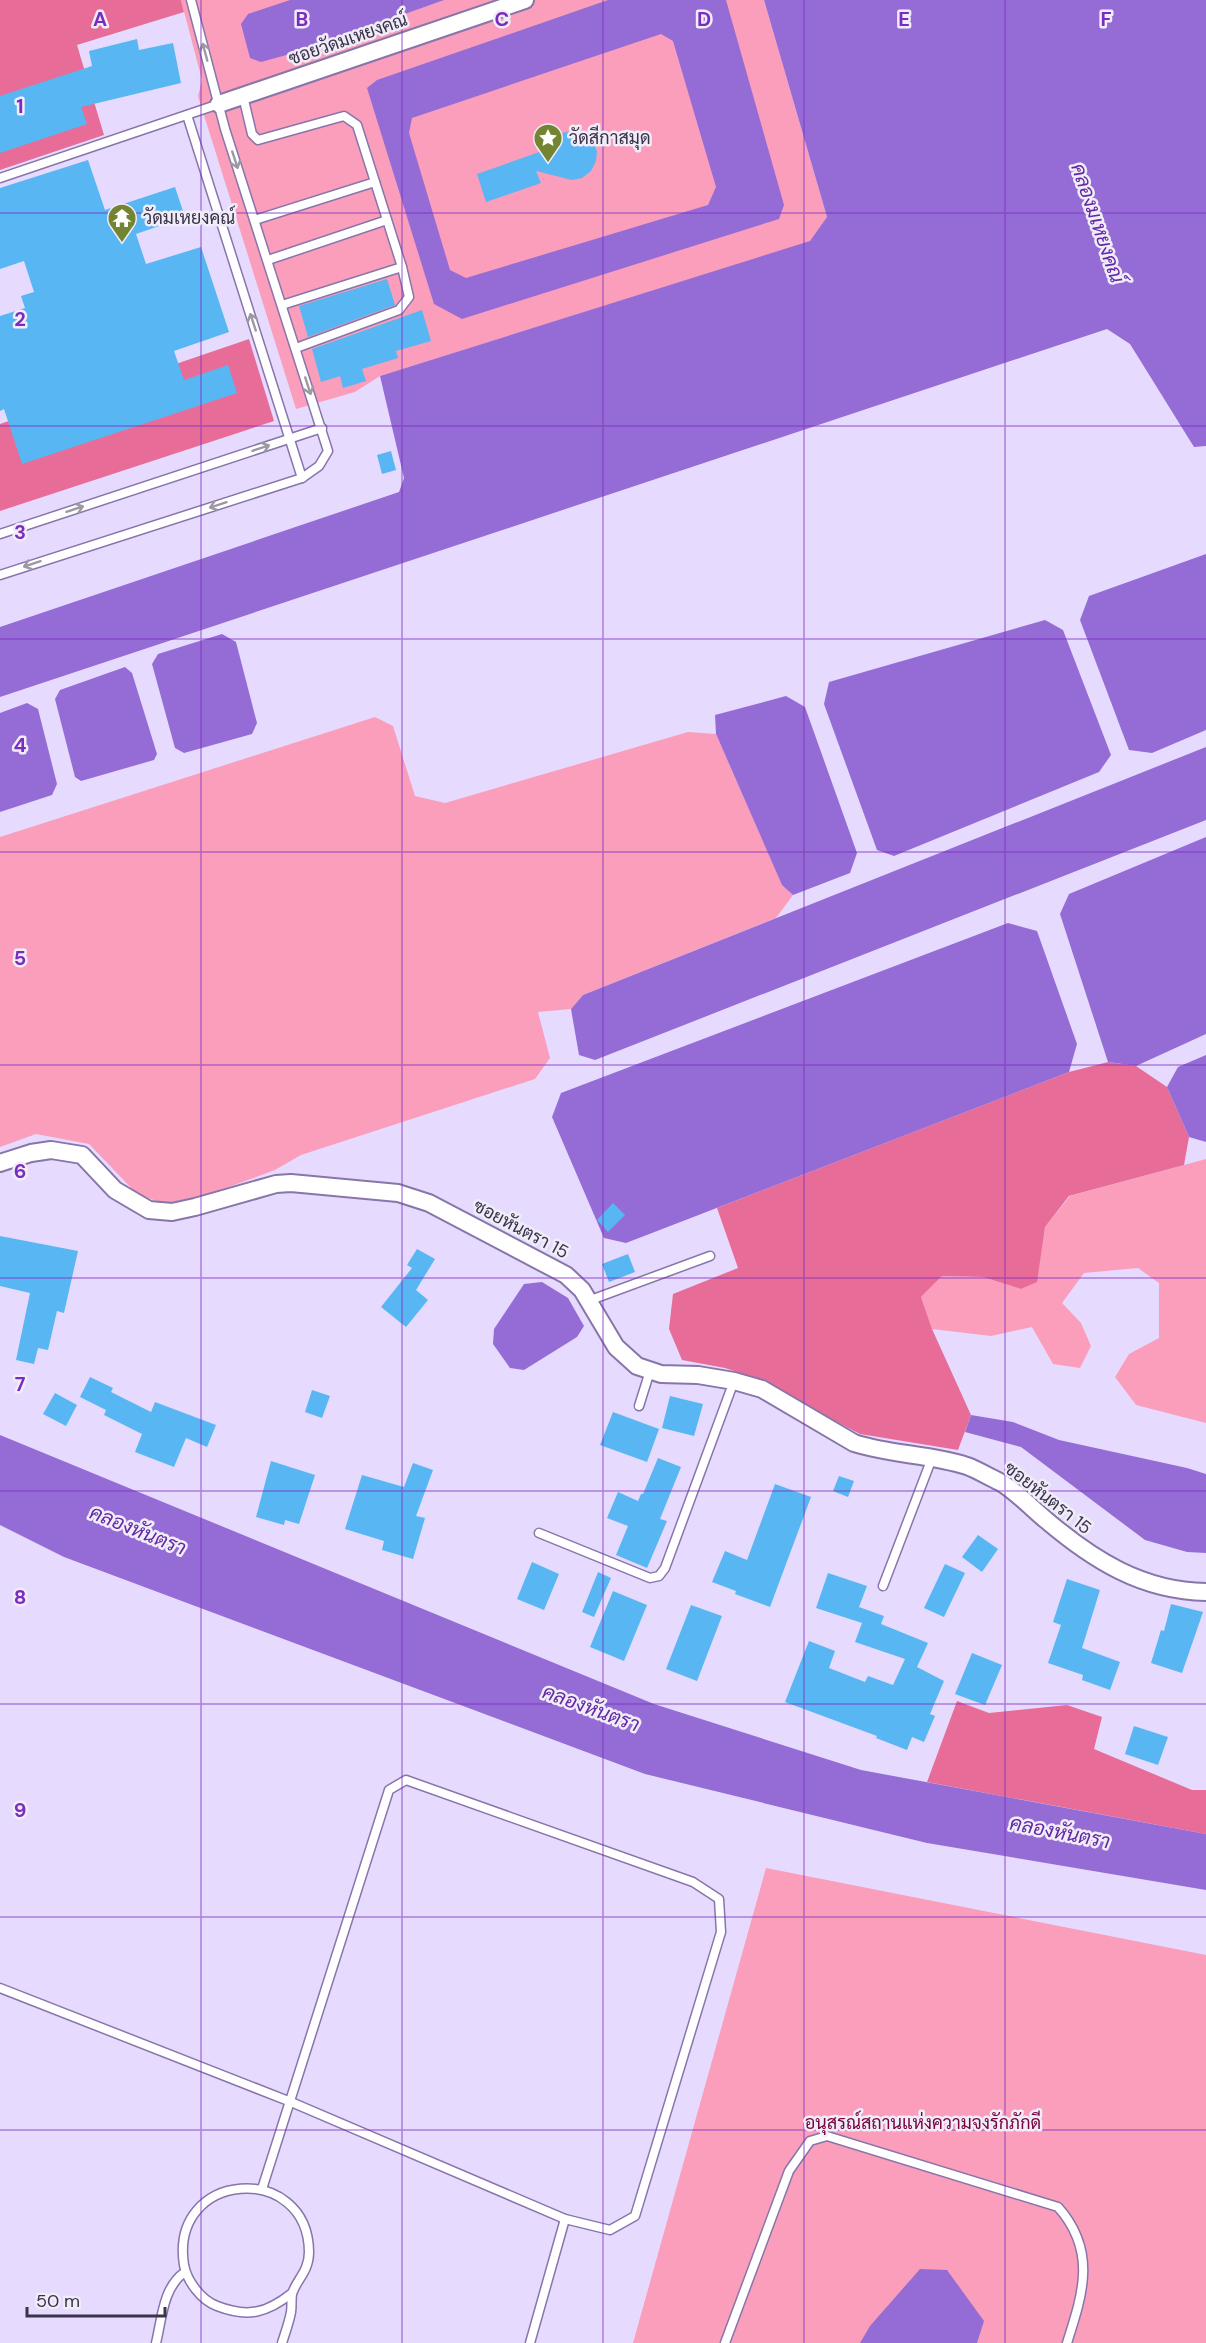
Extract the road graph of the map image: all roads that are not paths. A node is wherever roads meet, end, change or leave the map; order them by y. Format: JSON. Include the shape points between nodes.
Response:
{"nodes":[{"id":1,"x":192,"y":0,"type":"edge"},
{"id":2,"x":525,"y":0,"type":"edge"},
{"id":3,"x":243,"y":96,"type":"junction"},
{"id":4,"x":219,"y":104,"type":"junction"},
{"id":5,"x":187,"y":115,"type":"junction"},
{"id":6,"x":0,"y":178,"type":"edge"},
{"id":7,"x":375,"y":182,"type":"junction"},
{"id":8,"x":255,"y":220,"type":"junction"},
{"id":9,"x":387,"y":220,"type":"junction"},
{"id":10,"x":268,"y":260,"type":"junction"},
{"id":11,"x":402,"y":267,"type":"junction"},
{"id":12,"x":282,"y":305,"type":"junction"},
{"id":13,"x":296,"y":348,"type":"junction"},
{"id":14,"x":322,"y":428,"type":"junction"},
{"id":15,"x":290,"y":438,"type":"junction"},
{"id":16,"x":302,"y":478,"type":"junction"},
{"id":17,"x":0,"y":534,"type":"edge"},
{"id":18,"x":0,"y":575,"type":"edge"},
{"id":19,"x":0,"y":1163,"type":"edge"},
{"id":20,"x":710,"y":1256,"type":"dead end"},
{"id":21,"x":588,"y":1301,"type":"junction"},
{"id":22,"x":650,"y":1371,"type":"junction"},
{"id":23,"x":734,"y":1381,"type":"junction"},
{"id":24,"x":639,"y":1406,"type":"dead end"},
{"id":25,"x":933,"y":1458,"type":"junction"},
{"id":26,"x":539,"y":1533,"type":"dead end"},
{"id":27,"x":883,"y":1586,"type":"dead end"},
{"id":28,"x":1206,"y":1592,"type":"edge"},
{"id":29,"x":0,"y":1988,"type":"edge"},
{"id":30,"x":291,"y":2102,"type":"junction"},
{"id":31,"x":262,"y":2189,"type":"junction"},
{"id":32,"x":565,"y":2219,"type":"junction"},
{"id":33,"x":185,"y":2272,"type":"junction"},
{"id":34,"x":292,"y":2293,"type":"junction"},
{"id":35,"x":156,"y":2343,"type":"edge"},
{"id":36,"x":282,"y":2343,"type":"edge"},
{"id":37,"x":530,"y":2343,"type":"edge"},
{"id":38,"x":725,"y":2343,"type":"edge"},
{"id":39,"x":1067,"y":2343,"type":"edge"}],
"edges":[{"from":4,"to":1,"type":"lane","one_way":true},
{"from":2,"to":3,"type":"street","name":"ซอยวัดมเหยงคณ์"},
{"from":3,"to":4,"type":"street","name":"ซอยวัดมเหยงคณ์"},
{"from":3,"to":7,"type":"lane","via":[[252,134],[258,140],[344,116],[357,125]]},
{"from":4,"to":5,"type":"lane"},
{"from":4,"to":8,"type":"lane","one_way":true},
{"from":5,"to":6,"type":"lane"},
{"from":15,"to":5,"type":"lane","one_way":true},
{"from":7,"to":8,"type":"lane"},
{"from":7,"to":9,"type":"lane"},
{"from":8,"to":10,"type":"lane"},
{"from":9,"to":10,"type":"lane"},
{"from":9,"to":11,"type":"lane"},
{"from":10,"to":12,"type":"lane"},
{"from":11,"to":12,"type":"lane"},
{"from":11,"to":13,"type":"lane","via":[[408,297],[399,310]]},
{"from":12,"to":13,"type":"lane"},
{"from":13,"to":14,"type":"lane","one_way":true},
{"from":14,"to":15,"type":"lane"},
{"from":14,"to":16,"type":"lane","via":[[328,451],[319,466]]},
{"from":15,"to":16,"type":"lane"},
{"from":17,"to":15,"type":"lane","one_way":true},
{"from":16,"to":18,"type":"lane","one_way":true},
{"from":19,"to":21,"type":"street","name":"ซอยหันตรา 15","via":[[51,1150],[82,1155],[115,1190],[149,1210],[172,1212],[276,1184],[398,1193],[429,1203],[566,1275]]},
{"from":20,"to":21,"type":"lane"},
{"from":21,"to":22,"type":"street","name":"ซอยหันตรา 15","via":[[616,1347],[637,1366]]},
{"from":22,"to":23,"type":"street","name":"ซอยหันตรา 15"},
{"from":22,"to":24,"type":"lane"},
{"from":23,"to":25,"type":"street","name":"ซอยหันตรา 15","via":[[762,1389],[854,1443]]},
{"from":23,"to":26,"type":"lane","via":[[665,1568],[658,1576],[650,1578]]},
{"from":25,"to":27,"type":"lane"},
{"from":25,"to":28,"type":"street","name":"ซอยหันตรา 15","via":[[967,1466],[1003,1484],[1100,1562],[1136,1578]]},
{"from":29,"to":30,"type":"lane"},
{"from":30,"to":31,"type":"lane"},
{"from":30,"to":32,"type":"lane"},
{"from":30,"to":32,"type":"lane","via":[[389,1790],[406,1780],[693,1882],[719,1899],[721,1932],[635,2216],[610,2230]]},
{"from":31,"to":33,"type":"lane","via":[[239,2188],[217,2194],[199,2208],[186,2227],[182,2250]]},
{"from":31,"to":34,"type":"lane","via":[[282,2198],[297,2213],[307,2233],[309,2254],[304,2275]]},
{"from":32,"to":37,"type":"lane"},
{"from":33,"to":34,"type":"lane","via":[[204,2298],[233,2313],[255,2313],[275,2306]]},
{"from":33,"to":35,"type":"lane","via":[[170,2287]]},
{"from":34,"to":36,"type":"lane","via":[[292,2310]]},
{"from":38,"to":39,"type":"lane","via":[[789,2171],[810,2141],[826,2136],[1058,2207],[1072,2223],[1083,2259],[1081,2298]]}]}
